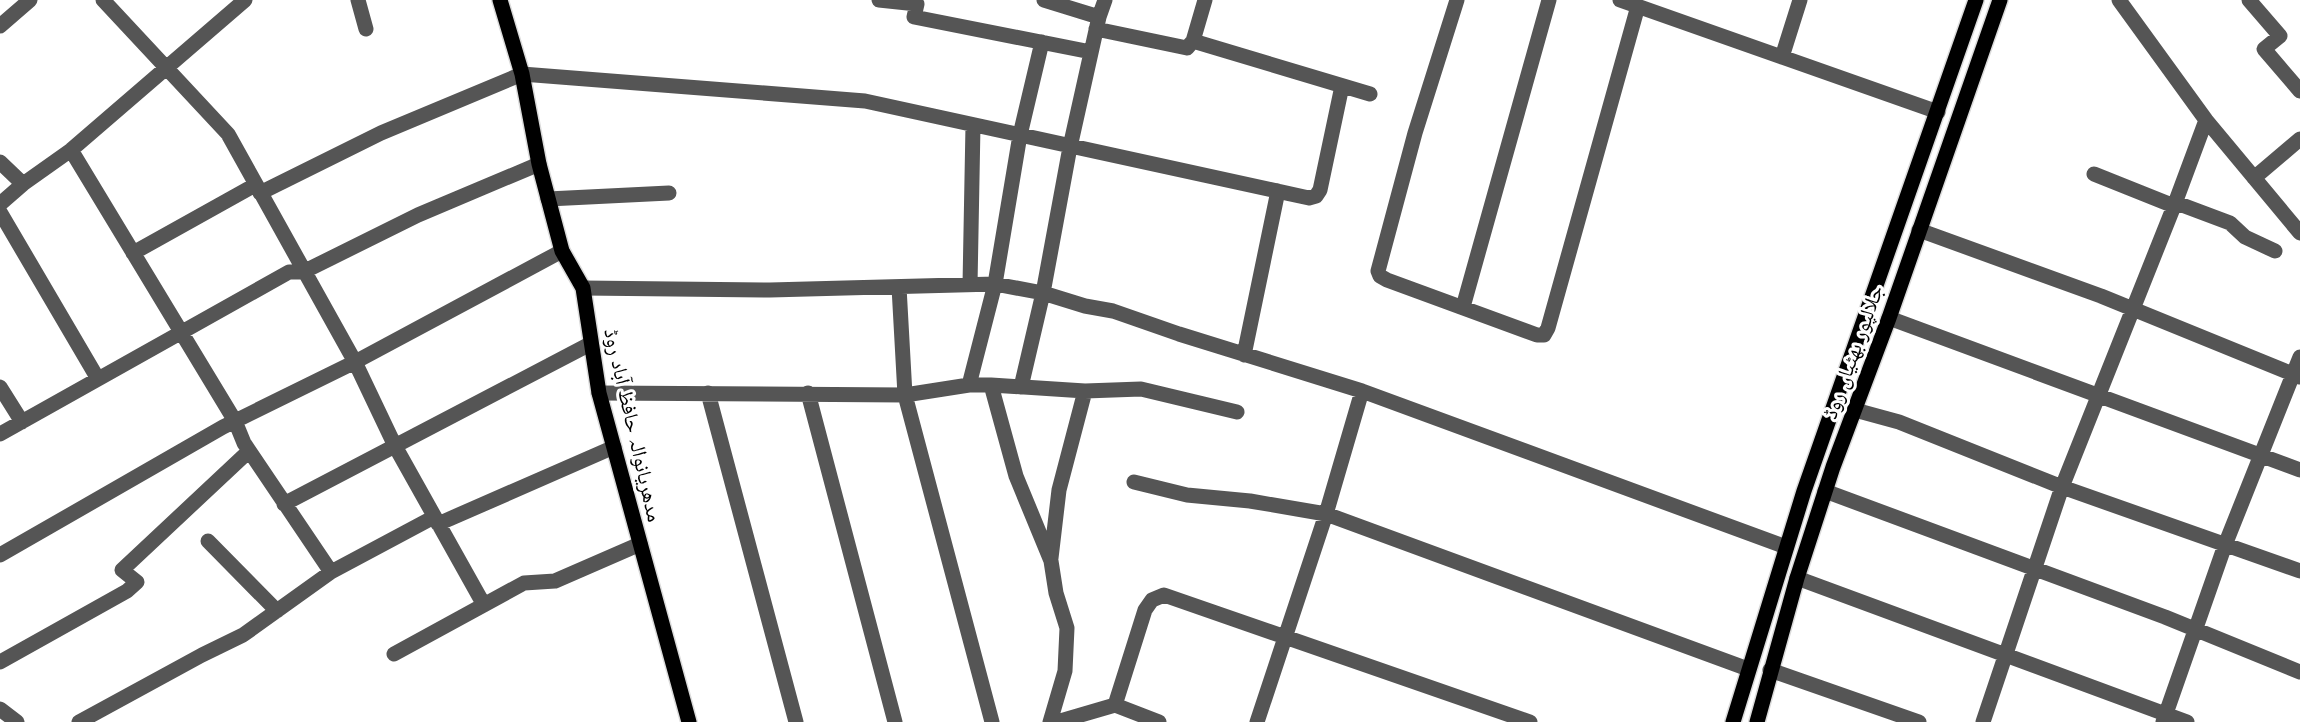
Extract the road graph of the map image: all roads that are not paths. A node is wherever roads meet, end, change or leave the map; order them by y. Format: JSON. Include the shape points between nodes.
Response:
{"nodes":[{"id":1,"x":30,"y":0,"type":"edge"},
{"id":2,"x":103,"y":0,"type":"edge"},
{"id":3,"x":245,"y":0,"type":"edge"},
{"id":4,"x":358,"y":0,"type":"edge"},
{"id":5,"x":500,"y":0,"type":"edge"},
{"id":6,"x":879,"y":0,"type":"edge"},
{"id":7,"x":1044,"y":0,"type":"edge"},
{"id":8,"x":1105,"y":0,"type":"edge"},
{"id":9,"x":1205,"y":0,"type":"edge"},
{"id":10,"x":1457,"y":0,"type":"edge"},
{"id":11,"x":1549,"y":0,"type":"edge"},
{"id":12,"x":1620,"y":0,"type":"edge"},
{"id":13,"x":1800,"y":0,"type":"edge"},
{"id":14,"x":1976,"y":0,"type":"edge"},
{"id":15,"x":2000,"y":0,"type":"edge"},
{"id":16,"x":2119,"y":0,"type":"edge"},
{"id":17,"x":2251,"y":1,"type":"edge"},
{"id":18,"x":1638,"y":6,"type":"junction"},
{"id":19,"x":1098,"y":23,"type":"junction"},
{"id":20,"x":0,"y":26,"type":"edge"},
{"id":21,"x":366,"y":29,"type":"dead end"},
{"id":22,"x":1193,"y":41,"type":"junction"},
{"id":23,"x":1042,"y":42,"type":"junction"},
{"id":24,"x":1091,"y":52,"type":"junction"},
{"id":25,"x":1782,"y":57,"type":"junction"},
{"id":26,"x":165,"y":70,"type":"junction"},
{"id":27,"x":522,"y":74,"type":"junction"},
{"id":28,"x":1342,"y":86,"type":"junction"},
{"id":29,"x":2300,"y":91,"type":"edge"},
{"id":30,"x":1370,"y":94,"type":"dead end"},
{"id":31,"x":1938,"y":112,"type":"junction"},
{"id":32,"x":2206,"y":120,"type":"junction"},
{"id":33,"x":973,"y":125,"type":"junction"},
{"id":34,"x":1020,"y":135,"type":"junction"},
{"id":35,"x":2300,"y":140,"type":"edge"},
{"id":36,"x":1070,"y":147,"type":"junction"},
{"id":37,"x":71,"y":150,"type":"junction"},
{"id":38,"x":0,"y":162,"type":"edge"},
{"id":39,"x":538,"y":164,"type":"junction"},
{"id":40,"x":2094,"y":174,"type":"dead end"},
{"id":41,"x":2253,"y":178,"type":"junction"},
{"id":42,"x":23,"y":184,"type":"junction"},
{"id":43,"x":258,"y":189,"type":"junction"},
{"id":44,"x":1278,"y":191,"type":"junction"},
{"id":45,"x":669,"y":193,"type":"dead end"},
{"id":46,"x":548,"y":199,"type":"junction"},
{"id":47,"x":0,"y":204,"type":"edge"},
{"id":48,"x":2174,"y":204,"type":"junction"},
{"id":49,"x":0,"y":212,"type":"edge"},
{"id":50,"x":1919,"y":230,"type":"junction"},
{"id":51,"x":2300,"y":233,"type":"edge"},
{"id":52,"x":562,"y":251,"type":"junction"},
{"id":53,"x":2275,"y":251,"type":"dead end"},
{"id":54,"x":133,"y":254,"type":"junction"},
{"id":55,"x":303,"y":272,"type":"junction"},
{"id":56,"x":995,"y":284,"type":"junction"},
{"id":57,"x":970,"y":285,"type":"junction"},
{"id":58,"x":899,"y":287,"type":"junction"},
{"id":59,"x":583,"y":288,"type":"junction"},
{"id":60,"x":1043,"y":293,"type":"junction"},
{"id":61,"x":1463,"y":307,"type":"junction"},
{"id":62,"x":2132,"y":309,"type":"junction"},
{"id":63,"x":1889,"y":318,"type":"junction"},
{"id":64,"x":180,"y":334,"type":"junction"},
{"id":65,"x":590,"y":344,"type":"junction"},
{"id":66,"x":1244,"y":355,"type":"junction"},
{"id":67,"x":2300,"y":357,"type":"edge"},
{"id":68,"x":355,"y":362,"type":"junction"},
{"id":69,"x":2296,"y":376,"type":"edge"},
{"id":70,"x":98,"y":379,"type":"junction"},
{"id":71,"x":991,"y":385,"type":"junction"},
{"id":72,"x":969,"y":386,"type":"junction"},
{"id":73,"x":0,"y":387,"type":"edge"},
{"id":74,"x":1020,"y":387,"type":"junction"},
{"id":75,"x":1085,"y":391,"type":"junction"},
{"id":76,"x":1362,"y":392,"type":"junction"},
{"id":77,"x":599,"y":393,"type":"junction"},
{"id":78,"x":708,"y":393,"type":"junction"},
{"id":79,"x":808,"y":393,"type":"junction"},
{"id":80,"x":905,"y":395,"type":"junction"},
{"id":81,"x":2098,"y":395,"type":"junction"},
{"id":82,"x":1856,"y":410,"type":"junction"},
{"id":83,"x":1237,"y":412,"type":"dead end"},
{"id":84,"x":235,"y":421,"type":"junction"},
{"id":85,"x":22,"y":422,"type":"junction"},
{"id":86,"x":0,"y":434,"type":"edge"},
{"id":87,"x":395,"y":446,"type":"junction"},
{"id":88,"x":614,"y":447,"type":"junction"},
{"id":89,"x":249,"y":451,"type":"junction"},
{"id":90,"x":2260,"y":455,"type":"junction"},
{"id":91,"x":2300,"y":470,"type":"edge"},
{"id":92,"x":1134,"y":482,"type":"dead end"},
{"id":93,"x":2062,"y":487,"type":"junction"},
{"id":94,"x":1825,"y":491,"type":"junction"},
{"id":95,"x":284,"y":504,"type":"junction"},
{"id":96,"x":1326,"y":514,"type":"junction"},
{"id":97,"x":436,"y":521,"type":"junction"},
{"id":98,"x":208,"y":541,"type":"dead end"},
{"id":99,"x":640,"y":544,"type":"junction"},
{"id":100,"x":2225,"y":545,"type":"junction"},
{"id":101,"x":1786,"y":547,"type":"junction"},
{"id":102,"x":0,"y":555,"type":"edge"},
{"id":103,"x":1051,"y":561,"type":"junction"},
{"id":104,"x":2035,"y":568,"type":"junction"},
{"id":105,"x":2300,"y":571,"type":"edge"},
{"id":106,"x":331,"y":572,"type":"junction"},
{"id":107,"x":1797,"y":578,"type":"junction"},
{"id":108,"x":484,"y":605,"type":"junction"},
{"id":109,"x":277,"y":611,"type":"junction"},
{"id":110,"x":2196,"y":629,"type":"junction"},
{"id":111,"x":1285,"y":637,"type":"junction"},
{"id":112,"x":394,"y":654,"type":"dead end"},
{"id":113,"x":2006,"y":655,"type":"junction"},
{"id":114,"x":0,"y":662,"type":"edge"},
{"id":115,"x":1748,"y":669,"type":"junction"},
{"id":116,"x":1770,"y":670,"type":"junction"},
{"id":117,"x":2300,"y":672,"type":"edge"},
{"id":118,"x":1115,"y":705,"type":"junction"},
{"id":119,"x":0,"y":709,"type":"edge"},
{"id":120,"x":2165,"y":718,"type":"edge"},
{"id":121,"x":17,"y":722,"type":"edge"},
{"id":122,"x":79,"y":722,"type":"edge"},
{"id":123,"x":689,"y":722,"type":"edge"},
{"id":124,"x":796,"y":722,"type":"edge"},
{"id":125,"x":895,"y":722,"type":"edge"},
{"id":126,"x":992,"y":722,"type":"edge"},
{"id":127,"x":1050,"y":722,"type":"edge"},
{"id":128,"x":1057,"y":722,"type":"edge"},
{"id":129,"x":1159,"y":722,"type":"edge"},
{"id":130,"x":1257,"y":722,"type":"edge"},
{"id":131,"x":1530,"y":722,"type":"edge"},
{"id":132,"x":1733,"y":722,"type":"edge"},
{"id":133,"x":1757,"y":722,"type":"edge"},
{"id":134,"x":1919,"y":722,"type":"edge"},
{"id":135,"x":1983,"y":722,"type":"edge"},
{"id":136,"x":2187,"y":722,"type":"edge"}],
"edges":[{"from":1,"to":20,"type":"street"},
{"from":2,"to":26,"type":"street"},
{"from":3,"to":26,"type":"street"},
{"from":4,"to":21,"type":"street"},
{"from":5,"to":27,"type":"main road","name":"مدھریانوالہ حافظ آباد روڈ"},
{"from":6,"to":23,"type":"street","via":[[917,3],[914,17]]},
{"from":7,"to":19,"type":"street"},
{"from":8,"to":19,"type":"street"},
{"from":9,"to":22,"type":"street"},
{"from":10,"to":61,"type":"street","via":[[1415,133],[1378,272],[1387,280]]},
{"from":11,"to":61,"type":"street"},
{"from":12,"to":18,"type":"street"},
{"from":13,"to":25,"type":"street"},
{"from":14,"to":31,"type":"main road","name":"جلالپور بھٹیاں روڈ"},
{"from":15,"to":50,"type":"main road","name":"جلالپور بھٹیاں روڈ"},
{"from":16,"to":32,"type":"street"},
{"from":17,"to":29,"type":"street","via":[[2280,36],[2264,49]]},
{"from":18,"to":25,"type":"street"},
{"from":18,"to":61,"type":"street","via":[[1544,335]]},
{"from":19,"to":22,"type":"street","via":[[1179,47],[1187,48]]},
{"from":19,"to":24,"type":"street"},
{"from":22,"to":28,"type":"street"},
{"from":23,"to":24,"type":"street"},
{"from":23,"to":34,"type":"street"},
{"from":24,"to":36,"type":"street"},
{"from":25,"to":31,"type":"street"},
{"from":26,"to":37,"type":"street"},
{"from":26,"to":43,"type":"street","via":[[228,135]]},
{"from":27,"to":33,"type":"street","via":[[865,101]]},
{"from":27,"to":39,"type":"main road","name":"مدھریانوالہ حافظ آباد روڈ"},
{"from":27,"to":43,"type":"street"},
{"from":28,"to":30,"type":"street"},
{"from":28,"to":44,"type":"street","via":[[1320,190],[1309,198]]},
{"from":31,"to":101,"type":"main road","name":"جلالپور بھٹیاں روڈ"},
{"from":32,"to":41,"type":"street"},
{"from":32,"to":48,"type":"street"},
{"from":33,"to":34,"type":"street"},
{"from":33,"to":57,"type":"street"},
{"from":34,"to":36,"type":"street"},
{"from":34,"to":56,"type":"street"},
{"from":35,"to":41,"type":"street"},
{"from":36,"to":44,"type":"street"},
{"from":36,"to":60,"type":"street"},
{"from":37,"to":42,"type":"street"},
{"from":37,"to":54,"type":"street"},
{"from":38,"to":42,"type":"street"},
{"from":39,"to":46,"type":"main road","name":"مدھریانوالہ حافظ آباد روڈ"},
{"from":39,"to":55,"type":"street","via":[[418,215]]},
{"from":40,"to":48,"type":"street"},
{"from":41,"to":51,"type":"street"},
{"from":42,"to":47,"type":"street"},
{"from":43,"to":54,"type":"street"},
{"from":43,"to":55,"type":"street"},
{"from":44,"to":66,"type":"street"},
{"from":45,"to":46,"type":"street"},
{"from":46,"to":52,"type":"main road","name":"مدھریانوالہ حافظ آباد روڈ"},
{"from":48,"to":53,"type":"street","via":[[2230,223],[2245,237]]},
{"from":48,"to":62,"type":"street"},
{"from":49,"to":70,"type":"street"},
{"from":50,"to":62,"type":"street"},
{"from":50,"to":63,"type":"main road","name":"جلالپور بھٹیاں روڈ"},
{"from":52,"to":59,"type":"main road","name":"مدھریانوالہ حافظ آباد روڈ"},
{"from":52,"to":68,"type":"street"},
{"from":54,"to":64,"type":"street"},
{"from":55,"to":64,"type":"street","via":[[289,272]]},
{"from":55,"to":68,"type":"street"},
{"from":56,"to":57,"type":"street"},
{"from":56,"to":60,"type":"street"},
{"from":56,"to":72,"type":"street"},
{"from":57,"to":58,"type":"street"},
{"from":58,"to":59,"type":"street"},
{"from":58,"to":80,"type":"street"},
{"from":59,"to":65,"type":"main road","name":"مدھریانوالہ حافظ آباد روڈ"},
{"from":60,"to":66,"type":"street","via":[[1113,311]]},
{"from":60,"to":74,"type":"street"},
{"from":62,"to":69,"type":"street"},
{"from":62,"to":81,"type":"street"},
{"from":63,"to":81,"type":"street"},
{"from":63,"to":82,"type":"main road","name":"جلالپور بھٹیاں روڈ"},
{"from":64,"to":70,"type":"street"},
{"from":64,"to":84,"type":"street"},
{"from":65,"to":77,"type":"main road","name":"مدھریانوالہ حافظ آباد روڈ"},
{"from":65,"to":87,"type":"street"},
{"from":66,"to":76,"type":"street"},
{"from":67,"to":69,"type":"street"},
{"from":68,"to":84,"type":"street"},
{"from":68,"to":87,"type":"street"},
{"from":69,"to":90,"type":"street"},
{"from":70,"to":85,"type":"street"},
{"from":71,"to":72,"type":"street"},
{"from":71,"to":74,"type":"street"},
{"from":71,"to":103,"type":"street","via":[[1016,476]]},
{"from":72,"to":80,"type":"street"},
{"from":73,"to":85,"type":"street"},
{"from":74,"to":75,"type":"street"},
{"from":75,"to":83,"type":"street","via":[[1141,389]]},
{"from":75,"to":103,"type":"street","via":[[1059,490]]},
{"from":76,"to":96,"type":"street"},
{"from":76,"to":101,"type":"street"},
{"from":77,"to":78,"type":"street"},
{"from":77,"to":88,"type":"main road","name":"مدھریانوالہ حافظ آباد روڈ"},
{"from":78,"to":79,"type":"street"},
{"from":78,"to":124,"type":"street"},
{"from":79,"to":80,"type":"street"},
{"from":79,"to":125,"type":"street"},
{"from":80,"to":126,"type":"street"},
{"from":81,"to":90,"type":"street"},
{"from":81,"to":93,"type":"street"},
{"from":82,"to":93,"type":"street","via":[[1899,422]]},
{"from":82,"to":94,"type":"main road","name":"جلالپور بھٹیاں روڈ"},
{"from":84,"to":89,"type":"street"},
{"from":84,"to":102,"type":"street"},
{"from":85,"to":86,"type":"street"},
{"from":87,"to":95,"type":"street"},
{"from":87,"to":97,"type":"street"},
{"from":88,"to":97,"type":"street"},
{"from":88,"to":99,"type":"main road","name":"مدھریانوالہ حافظ آباد روڈ"},
{"from":89,"to":95,"type":"street"},
{"from":89,"to":114,"type":"street","via":[[122,570],[137,582],[127,591]]},
{"from":90,"to":91,"type":"street"},
{"from":90,"to":100,"type":"street"},
{"from":92,"to":96,"type":"street","via":[[1187,495]]},
{"from":93,"to":100,"type":"street"},
{"from":93,"to":104,"type":"street"},
{"from":94,"to":104,"type":"street"},
{"from":94,"to":107,"type":"main road","name":"جلالپور بھٹیاں روڈ"},
{"from":95,"to":106,"type":"street"},
{"from":96,"to":111,"type":"street"},
{"from":96,"to":115,"type":"street"},
{"from":97,"to":106,"type":"street"},
{"from":97,"to":108,"type":"street"},
{"from":98,"to":109,"type":"street"},
{"from":99,"to":108,"type":"street","via":[[555,581],[524,583]]},
{"from":99,"to":123,"type":"main road","name":"مدھریانوالہ حافظ آباد روڈ"},
{"from":100,"to":105,"type":"street"},
{"from":100,"to":110,"type":"street"},
{"from":101,"to":115,"type":"main road","name":"جلالپور بھٹیاں روڈ"},
{"from":103,"to":127,"type":"street","via":[[1067,628],[1065,671]]},
{"from":104,"to":110,"type":"street"},
{"from":104,"to":113,"type":"street"},
{"from":106,"to":109,"type":"street"},
{"from":107,"to":113,"type":"street"},
{"from":107,"to":116,"type":"main road","name":"جلالپور بھٹیاں روڈ"},
{"from":108,"to":112,"type":"street"},
{"from":109,"to":122,"type":"street","via":[[243,635]]},
{"from":110,"to":117,"type":"street"},
{"from":110,"to":120,"type":"street"},
{"from":111,"to":118,"type":"street","via":[[1164,595],[1152,600],[1145,610]]},
{"from":111,"to":130,"type":"street"},
{"from":111,"to":131,"type":"street"},
{"from":113,"to":120,"type":"street"},
{"from":113,"to":135,"type":"street"},
{"from":115,"to":132,"type":"main road","name":"جلالپور بھٹیاں روڈ"},
{"from":116,"to":133,"type":"main road","name":"جلالپور بھٹیاں روڈ"},
{"from":116,"to":134,"type":"street"},
{"from":118,"to":128,"type":"street"},
{"from":118,"to":129,"type":"street"},
{"from":119,"to":121,"type":"street"},
{"from":120,"to":136,"type":"street"}]}
